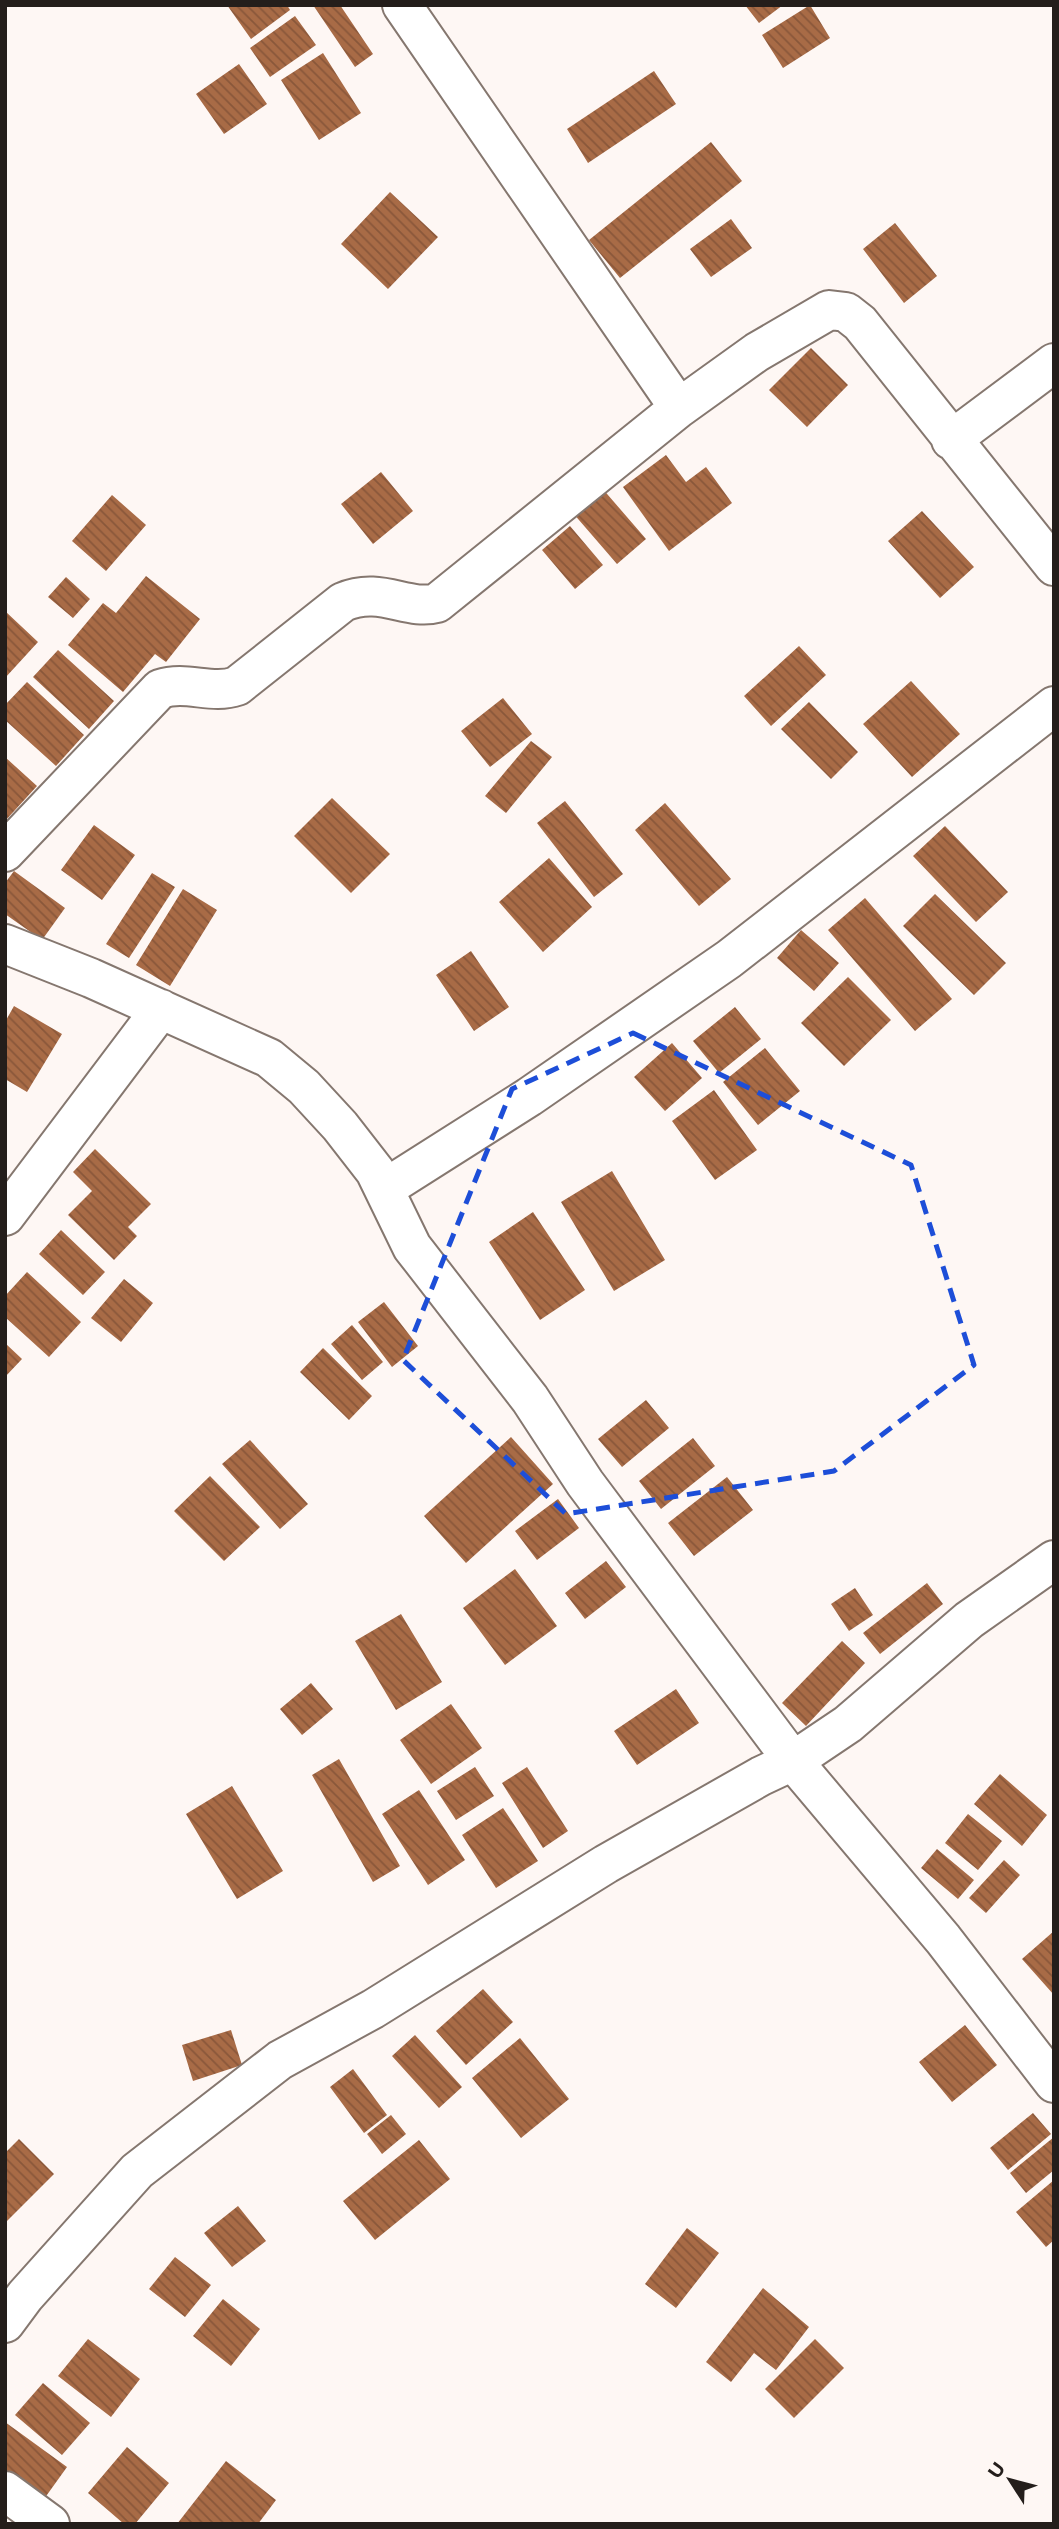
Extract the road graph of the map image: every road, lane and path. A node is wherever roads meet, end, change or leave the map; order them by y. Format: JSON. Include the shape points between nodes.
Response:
{"nodes":[{"id":1,"x":402,"y":5,"type":"edge"},
{"id":2,"x":1054,"y":363,"type":"edge"},
{"id":3,"x":679,"y":408,"type":"junction"},
{"id":4,"x":951,"y":440,"type":"junction"},
{"id":5,"x":1054,"y":566,"type":"edge"},
{"id":6,"x":1054,"y":706,"type":"edge"},
{"id":7,"x":5,"y":852,"type":"edge"},
{"id":8,"x":5,"y":944,"type":"edge"},
{"id":9,"x":161,"y":1009,"type":"junction"},
{"id":10,"x":384,"y":1189,"type":"junction"},
{"id":11,"x":5,"y":1216,"type":"edge"},
{"id":12,"x":1054,"y":1560,"type":"edge"},
{"id":13,"x":793,"y":1761,"type":"junction"},
{"id":14,"x":1054,"y":2083,"type":"edge"},
{"id":15,"x":12,"y":2300,"type":"edge"},
{"id":16,"x":5,"y":2491,"type":"edge"},
{"id":17,"x":50,"y":2524,"type":"edge"}],
"edges":[{"from":1,"to":3,"type":"street"},
{"from":2,"to":4,"type":"street"},
{"from":3,"to":4,"type":"street","via":[[757,352],[829,310],[846,312],[860,323]]},
{"from":3,"to":7,"type":"street","via":[[437,603],[354,597],[237,685],[227,689],[175,684],[160,689]]},
{"from":4,"to":5,"type":"street"},
{"from":6,"to":10,"type":"street","via":[[730,959],[529,1097]]},
{"from":8,"to":9,"type":"street"},
{"from":9,"to":10,"type":"street","via":[[269,1058],[340,1126]]},
{"from":9,"to":11,"type":"street"},
{"from":10,"to":13,"type":"street","via":[[412,1247],[530,1399],[585,1483]]},
{"from":12,"to":13,"type":"street","via":[[969,1620],[848,1724]]},
{"from":13,"to":14,"type":"street","via":[[943,1940]]},
{"from":13,"to":15,"type":"street","via":[[618,1858],[373,2009],[280,2060],[137,2171]]},
{"from":16,"to":17,"type":"street"}]}
